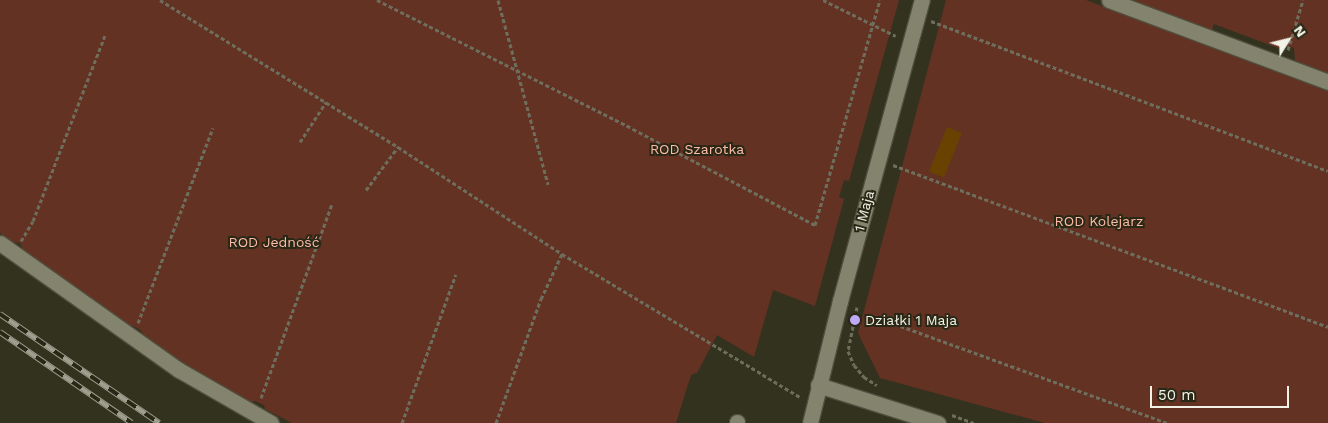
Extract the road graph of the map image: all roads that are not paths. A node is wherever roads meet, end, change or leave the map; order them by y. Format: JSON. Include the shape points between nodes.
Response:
{"nodes":[{"id":1,"x":922,"y":0,"type":"edge"},
{"id":2,"x":1110,"y":0,"type":"edge"},
{"id":3,"x":1328,"y":82,"type":"edge"},
{"id":4,"x":0,"y":243,"type":"edge"},
{"id":5,"x":818,"y":385,"type":"junction"},
{"id":6,"x":942,"y":418,"type":"edge"},
{"id":7,"x":271,"y":423,"type":"edge"},
{"id":8,"x":810,"y":423,"type":"edge"}],
"edges":[{"from":1,"to":5,"type":"street","name":"1 Maja","via":[[917,16],[903,39],[878,159]]},
{"from":2,"to":3,"type":"street"},
{"from":4,"to":7,"type":"street","via":[[211,390]]},
{"from":5,"to":6,"type":"street"},
{"from":5,"to":8,"type":"street","name":"1 Maja"}]}
